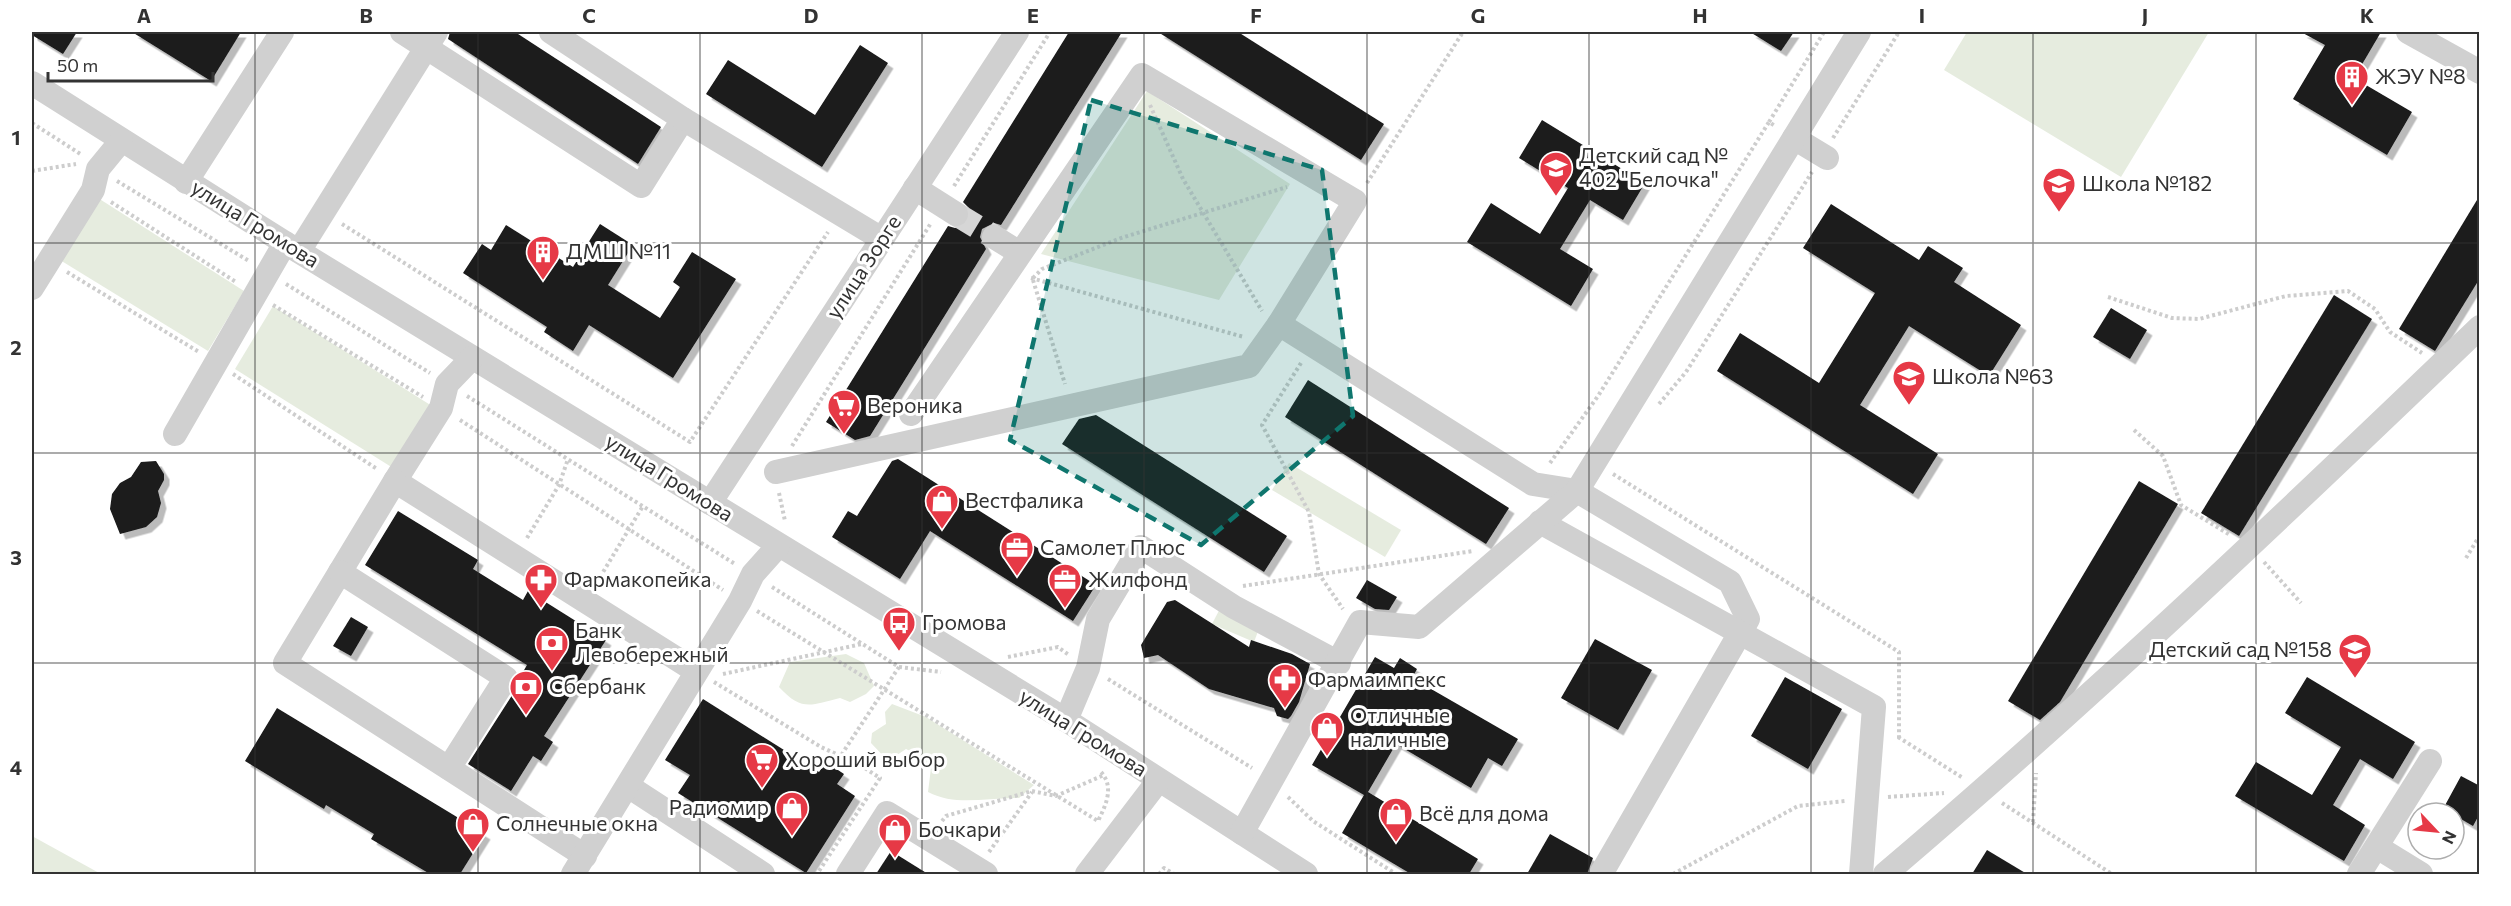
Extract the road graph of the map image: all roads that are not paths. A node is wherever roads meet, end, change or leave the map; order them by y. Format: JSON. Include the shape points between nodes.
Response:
{"nodes":[{"id":1,"x":282,"y":32,"type":"edge"},
{"id":2,"x":402,"y":32,"type":"edge"},
{"id":3,"x":551,"y":32,"type":"edge"},
{"id":4,"x":1017,"y":32,"type":"edge"},
{"id":5,"x":1859,"y":32,"type":"edge"},
{"id":6,"x":2408,"y":32,"type":"edge"},
{"id":7,"x":431,"y":39,"type":"edge"},
{"id":8,"x":2480,"y":72,"type":"edge"},
{"id":9,"x":32,"y":83,"type":"edge"},
{"id":10,"x":683,"y":119,"type":"junction"},
{"id":11,"x":1794,"y":138,"type":"junction"},
{"id":12,"x":121,"y":141,"type":"junction"},
{"id":13,"x":1825,"y":156,"type":"road end"},
{"id":14,"x":186,"y":182,"type":"junction"},
{"id":15,"x":915,"y":188,"type":"junction"},
{"id":16,"x":949,"y":209,"type":"tunnel mouth"},
{"id":17,"x":994,"y":237,"type":"tunnel mouth"},
{"id":18,"x":882,"y":239,"type":"junction"},
{"id":19,"x":292,"y":247,"type":"junction"},
{"id":20,"x":1020,"y":253,"type":"junction"},
{"id":21,"x":32,"y":288,"type":"edge"},
{"id":22,"x":2480,"y":327,"type":"edge"},
{"id":23,"x":1272,"y":332,"type":"junction"},
{"id":24,"x":472,"y":357,"type":"junction"},
{"id":25,"x":911,"y":414,"type":"dead end"},
{"id":26,"x":175,"y":434,"type":"dead end"},
{"id":27,"x":776,"y":472,"type":"road end"},
{"id":28,"x":395,"y":481,"type":"junction"},
{"id":29,"x":1577,"y":491,"type":"junction"},
{"id":30,"x":710,"y":503,"type":"junction"},
{"id":31,"x":1540,"y":522,"type":"junction"},
{"id":32,"x":778,"y":546,"type":"junction"},
{"id":33,"x":340,"y":572,"type":"junction"},
{"id":34,"x":1740,"y":633,"type":"junction"},
{"id":35,"x":1339,"y":663,"type":"junction"},
{"id":36,"x":701,"y":674,"type":"junction"},
{"id":37,"x":1066,"y":720,"type":"junction"},
{"id":38,"x":2430,"y":761,"type":"dead end"},
{"id":39,"x":449,"y":768,"type":"junction"},
{"id":40,"x":1158,"y":781,"type":"junction"},
{"id":41,"x":628,"y":786,"type":"junction"},
{"id":42,"x":1242,"y":833,"type":"junction"},
{"id":43,"x":2377,"y":847,"type":"junction"},
{"id":44,"x":579,"y":865,"type":"edge"},
{"id":45,"x":981,"y":872,"type":"edge"},
{"id":46,"x":763,"y":874,"type":"edge"},
{"id":47,"x":848,"y":874,"type":"edge"},
{"id":48,"x":1087,"y":874,"type":"edge"},
{"id":49,"x":1306,"y":874,"type":"edge"},
{"id":50,"x":1601,"y":874,"type":"edge"},
{"id":51,"x":1861,"y":874,"type":"edge"},
{"id":52,"x":1885,"y":874,"type":"edge"},
{"id":53,"x":2359,"y":874,"type":"edge"},
{"id":54,"x":2421,"y":874,"type":"edge"}],
"edges":[{"from":1,"to":14,"type":"street"},
{"from":2,"to":7,"type":"street"},
{"from":3,"to":10,"type":"street"},
{"from":4,"to":15,"type":"street","name":"улица Зорге"},
{"from":5,"to":11,"type":"street"},
{"from":6,"to":8,"type":"street"},
{"from":7,"to":10,"type":"street","via":[[641,186]]},
{"from":7,"to":19,"type":"street","via":[[323,212]]},
{"from":9,"to":12,"type":"street","name":"улица Громова"},
{"from":10,"to":18,"type":"street"},
{"from":11,"to":13,"type":"street"},
{"from":11,"to":29,"type":"street"},
{"from":12,"to":14,"type":"street","name":"улица Громова"},
{"from":12,"to":21,"type":"street","via":[[94,174]]},
{"from":14,"to":19,"type":"street","name":"улица Громова"},
{"from":15,"to":16,"type":"street"},
{"from":15,"to":18,"type":"street","name":"улица Зорге"},
{"from":17,"to":20,"type":"street"},
{"from":18,"to":30,"type":"street","name":"улица Зорге"},
{"from":19,"to":24,"type":"street","name":"улица Громова"},
{"from":19,"to":26,"type":"street","via":[[268,273]]},
{"from":20,"to":23,"type":"street","via":[[1142,75],[1355,201]]},
{"from":20,"to":25,"type":"street"},
{"from":22,"to":52,"type":"street","via":[[2251,547],[1983,791]]},
{"from":23,"to":27,"type":"street","via":[[1250,366]]},
{"from":23,"to":29,"type":"street","via":[[1312,345],[1533,484]]},
{"from":24,"to":28,"type":"street","via":[[447,384],[441,408]]},
{"from":24,"to":30,"type":"street","name":"улица Громова"},
{"from":28,"to":33,"type":"street"},
{"from":28,"to":36,"type":"street"},
{"from":29,"to":31,"type":"street"},
{"from":29,"to":34,"type":"street","via":[[1730,582],[1748,619]]},
{"from":30,"to":32,"type":"street","name":"улица Громова"},
{"from":31,"to":34,"type":"street"},
{"from":31,"to":35,"type":"street","via":[[1419,627],[1360,622]]},
{"from":32,"to":36,"type":"street","via":[[753,574]]},
{"from":32,"to":37,"type":"street","name":"улица Громова"},
{"from":33,"to":39,"type":"street","via":[[285,663]]},
{"from":33,"to":39,"type":"street","via":[[506,678]]},
{"from":34,"to":50,"type":"street"},
{"from":34,"to":51,"type":"street","via":[[1874,707]]},
{"from":35,"to":37,"type":"street","via":[[1234,607],[1141,547],[1098,619],[1088,668]]},
{"from":35,"to":42,"type":"street"},
{"from":36,"to":41,"type":"street"},
{"from":37,"to":40,"type":"street","name":"улица Громова"},
{"from":38,"to":43,"type":"street"},
{"from":39,"to":44,"type":"street"},
{"from":40,"to":42,"type":"street","name":"улица Громова"},
{"from":40,"to":48,"type":"street"},
{"from":41,"to":44,"type":"street"},
{"from":41,"to":46,"type":"street"},
{"from":42,"to":49,"type":"street","name":"улица Громова"},
{"from":43,"to":53,"type":"street"},
{"from":43,"to":54,"type":"street"},
{"from":45,"to":47,"type":"street","via":[[887,813]]}]}
